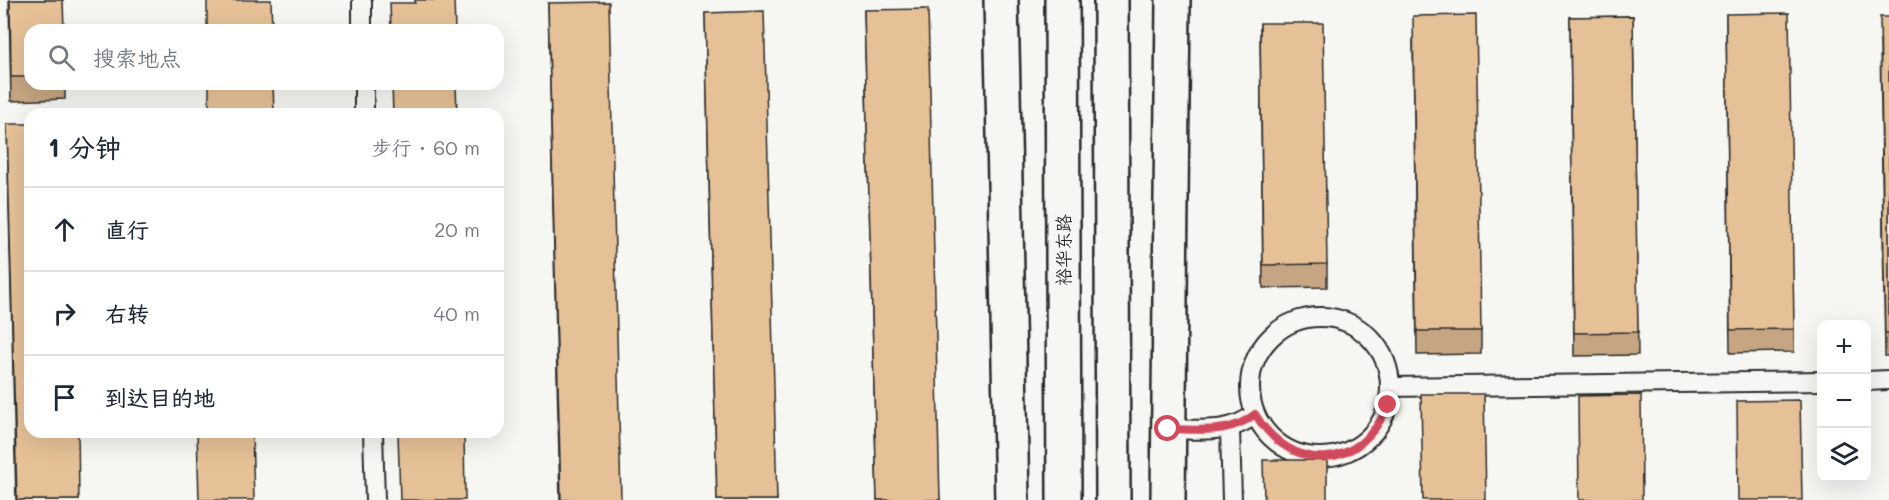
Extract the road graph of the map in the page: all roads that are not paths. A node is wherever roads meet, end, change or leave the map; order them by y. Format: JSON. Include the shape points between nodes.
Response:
{"nodes":[{"id":1,"x":1002,"y":0,"type":"edge"},
{"id":2,"x":1062,"y":0,"type":"edge"},
{"id":3,"x":1111,"y":0,"type":"edge"},
{"id":4,"x":1173,"y":0,"type":"edge"},
{"id":5,"x":362,"y":2,"type":"dead end"},
{"id":6,"x":362,"y":24,"type":"edge"},
{"id":7,"x":364,"y":90,"type":"edge"},
{"id":8,"x":364,"y":108,"type":"edge"},
{"id":9,"x":1889,"y":380,"type":"edge"},
{"id":10,"x":1817,"y":381,"type":"edge"},
{"id":11,"x":1871,"y":381,"type":"edge"},
{"id":12,"x":1391,"y":387,"type":"junction"},
{"id":13,"x":1255,"y":414,"type":"junction"},
{"id":14,"x":1168,"y":429,"type":"junction"},
{"id":15,"x":1230,"y":429,"type":"junction"},
{"id":16,"x":373,"y":438,"type":"edge"},
{"id":17,"x":375,"y":500,"type":"edge"},
{"id":18,"x":1012,"y":500,"type":"edge"},
{"id":19,"x":1064,"y":500,"type":"edge"},
{"id":20,"x":1113,"y":500,"type":"edge"},
{"id":21,"x":1168,"y":500,"type":"edge"},
{"id":22,"x":1232,"y":500,"type":"edge"}],
"edges":[{"from":1,"to":18,"type":"street"},
{"from":2,"to":19,"type":"street","name":"裕华东路"},
{"from":3,"to":20,"type":"street"},
{"from":4,"to":14,"type":"street"},
{"from":5,"to":6,"type":"lane"},
{"from":7,"to":8,"type":"lane"},
{"from":9,"to":11,"type":"lane"},
{"from":10,"to":12,"type":"lane"},
{"from":12,"to":13,"type":"lane","via":[[1381,422],[1370,437],[1342,454],[1310,457],[1294,453],[1279,445]]},
{"from":12,"to":13,"type":"lane","via":[[1382,352],[1356,326],[1338,318],[1299,319],[1281,328],[1256,357],[1250,395]]},
{"from":13,"to":15,"type":"lane"},
{"from":14,"to":15,"type":"lane"},
{"from":14,"to":21,"type":"street"},
{"from":15,"to":22,"type":"lane"},
{"from":16,"to":17,"type":"lane"}]}
